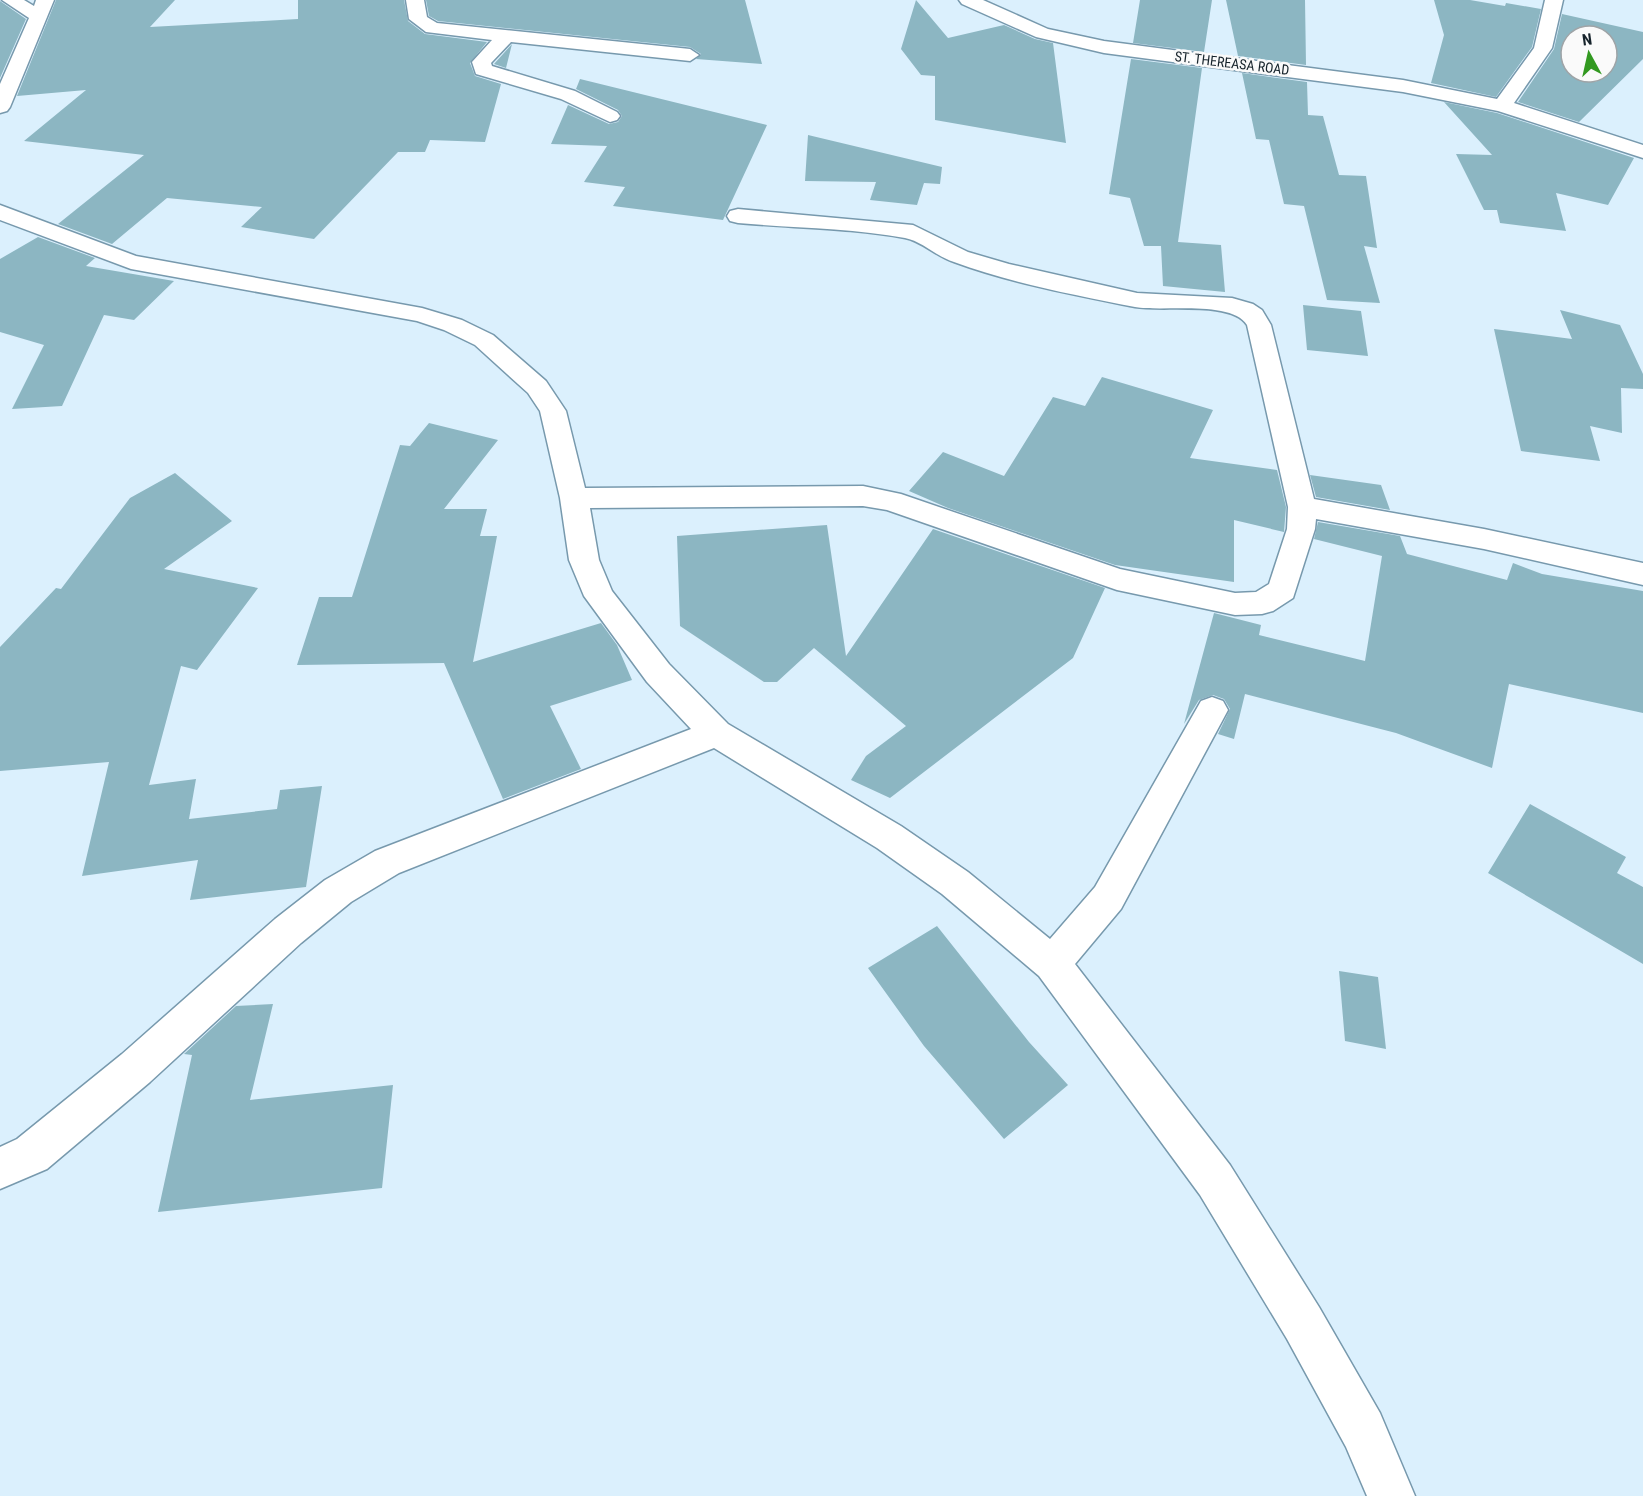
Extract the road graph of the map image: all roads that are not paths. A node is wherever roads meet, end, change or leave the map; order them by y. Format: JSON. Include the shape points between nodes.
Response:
{"nodes":[{"id":1,"x":11,"y":0,"type":"edge"},
{"id":2,"x":415,"y":0,"type":"edge"},
{"id":3,"x":968,"y":0,"type":"edge"},
{"id":4,"x":1554,"y":0,"type":"edge"},
{"id":5,"x":41,"y":8,"type":"edge"},
{"id":6,"x":506,"y":36,"type":"junction"},
{"id":7,"x":690,"y":55,"type":"dead end"},
{"id":8,"x":1502,"y":106,"type":"junction"},
{"id":9,"x":0,"y":107,"type":"edge"},
{"id":10,"x":610,"y":116,"type":"dead end"},
{"id":11,"x":1643,"y":152,"type":"edge"},
{"id":12,"x":0,"y":212,"type":"edge"},
{"id":13,"x":738,"y":216,"type":"dead end"},
{"id":14,"x":574,"y":498,"type":"junction"},
{"id":15,"x":1302,"y":507,"type":"junction"},
{"id":16,"x":1643,"y":574,"type":"edge"},
{"id":17,"x":1212,"y":710,"type":"dead end"},
{"id":18,"x":716,"y":733,"type":"junction"},
{"id":19,"x":1052,"y":964,"type":"junction"},
{"id":20,"x":0,"y":1168,"type":"edge"},
{"id":21,"x":1391,"y":1496,"type":"edge"}],
"edges":[{"from":1,"to":5,"type":"street"},
{"from":2,"to":6,"type":"street","via":[[422,24]]},
{"from":3,"to":8,"type":"street","name":"ST. THEREASA ROAD","via":[[1042,33],[1104,47],[1403,86]]},
{"from":4,"to":8,"type":"street","via":[[1543,48]]},
{"from":5,"to":9,"type":"street"},
{"from":6,"to":7,"type":"street"},
{"from":6,"to":10,"type":"street","via":[[481,62],[483,70],[568,95]]},
{"from":8,"to":11,"type":"street","name":"ST. THEREASA ROAD"},
{"from":12,"to":14,"type":"street","via":[[132,262],[422,315],[484,340],[537,387],[553,411]]},
{"from":13,"to":15,"type":"street","via":[[913,232],[960,257],[1004,270],[1137,300],[1224,303],[1245,309],[1259,325]]},
{"from":14,"to":15,"type":"street","via":[[863,496],[891,501],[1117,579],[1235,604],[1262,603],[1282,590],[1301,529]]},
{"from":14,"to":18,"type":"street","via":[[584,560],[599,596],[658,673]]},
{"from":15,"to":16,"type":"street","via":[[1484,539]]},
{"from":17,"to":19,"type":"street","via":[[1108,898]]},
{"from":18,"to":19,"type":"street","via":[[955,883]]},
{"from":18,"to":20,"type":"street","via":[[387,862],[338,891],[288,930],[128,1076],[32,1154]]},
{"from":19,"to":21,"type":"street","via":[[1215,1179],[1363,1430]]}]}
